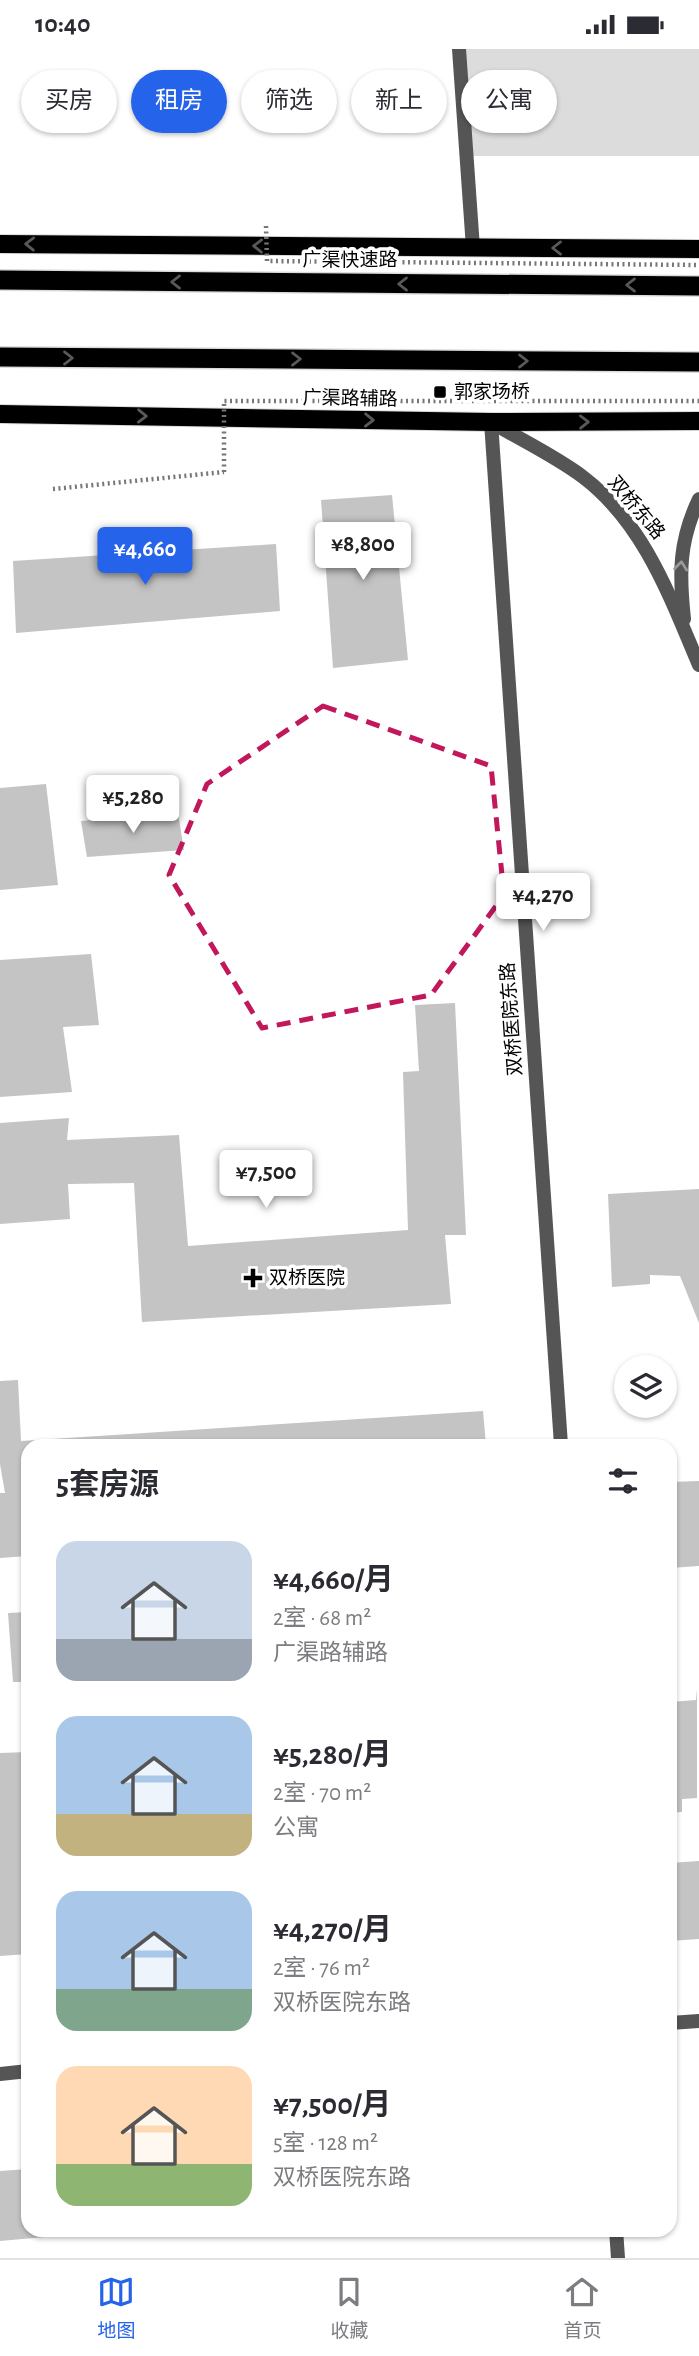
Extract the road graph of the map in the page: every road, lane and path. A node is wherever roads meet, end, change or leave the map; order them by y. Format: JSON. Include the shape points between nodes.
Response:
{"nodes":[{"id":1,"x":459,"y":49,"type":"edge"},
{"id":2,"x":266,"y":226,"type":"dead end"},
{"id":3,"x":0,"y":244,"type":"edge"},
{"id":4,"x":473,"y":248,"type":"junction"},
{"id":5,"x":699,"y":249,"type":"edge"},
{"id":6,"x":699,"y":265,"type":"edge"},
{"id":7,"x":0,"y":280,"type":"edge"},
{"id":8,"x":699,"y":286,"type":"edge"},
{"id":9,"x":0,"y":357,"type":"edge"},
{"id":10,"x":699,"y":362,"type":"edge"},
{"id":11,"x":699,"y":401,"type":"edge"},
{"id":12,"x":0,"y":414,"type":"edge"},
{"id":13,"x":699,"y":421,"type":"edge"},
{"id":14,"x":491,"y":422,"type":"junction"},
{"id":15,"x":53,"y":489,"type":"dead end"},
{"id":16,"x":699,"y":499,"type":"edge"},
{"id":17,"x":686,"y":634,"type":"junction"},
{"id":18,"x":699,"y":665,"type":"edge"},
{"id":19,"x":561,"y":1439,"type":"edge"},
{"id":20,"x":699,"y":2021,"type":"edge"},
{"id":21,"x":677,"y":2023,"type":"edge"},
{"id":22,"x":21,"y":2072,"type":"edge"},
{"id":23,"x":0,"y":2074,"type":"edge"},
{"id":24,"x":617,"y":2237,"type":"edge"},
{"id":25,"x":618,"y":2258,"type":"edge"}],
"edges":[{"from":1,"to":4,"type":"street"},
{"from":2,"to":6,"type":"path","bridge":true,"via":[[267,261]]},
{"from":4,"to":3,"type":"main road","one_way":true},
{"from":5,"to":4,"type":"main road","one_way":true},
{"from":8,"to":7,"type":"highway","name":"广渠快速路","one_way":true},
{"from":9,"to":10,"type":"highway","one_way":true},
{"from":11,"to":15,"type":"path","bridge":true,"via":[[224,401],[224,472]]},
{"from":12,"to":14,"type":"main road","name":"广渠路辅路","one_way":true},
{"from":14,"to":13,"type":"main road","name":"广渠路辅路","one_way":true},
{"from":14,"to":17,"type":"street","name":"双桥东路","via":[[584,477],[620,513],[649,551]]},
{"from":14,"to":19,"type":"street","name":"双桥医院东路"},
{"from":17,"to":16,"type":"street","one_way":true,"via":[[679,574],[687,524]]},
{"from":17,"to":18,"type":"street","name":"双桥东路"},
{"from":20,"to":21,"type":"street"},
{"from":22,"to":23,"type":"street"},
{"from":24,"to":25,"type":"street"}]}
